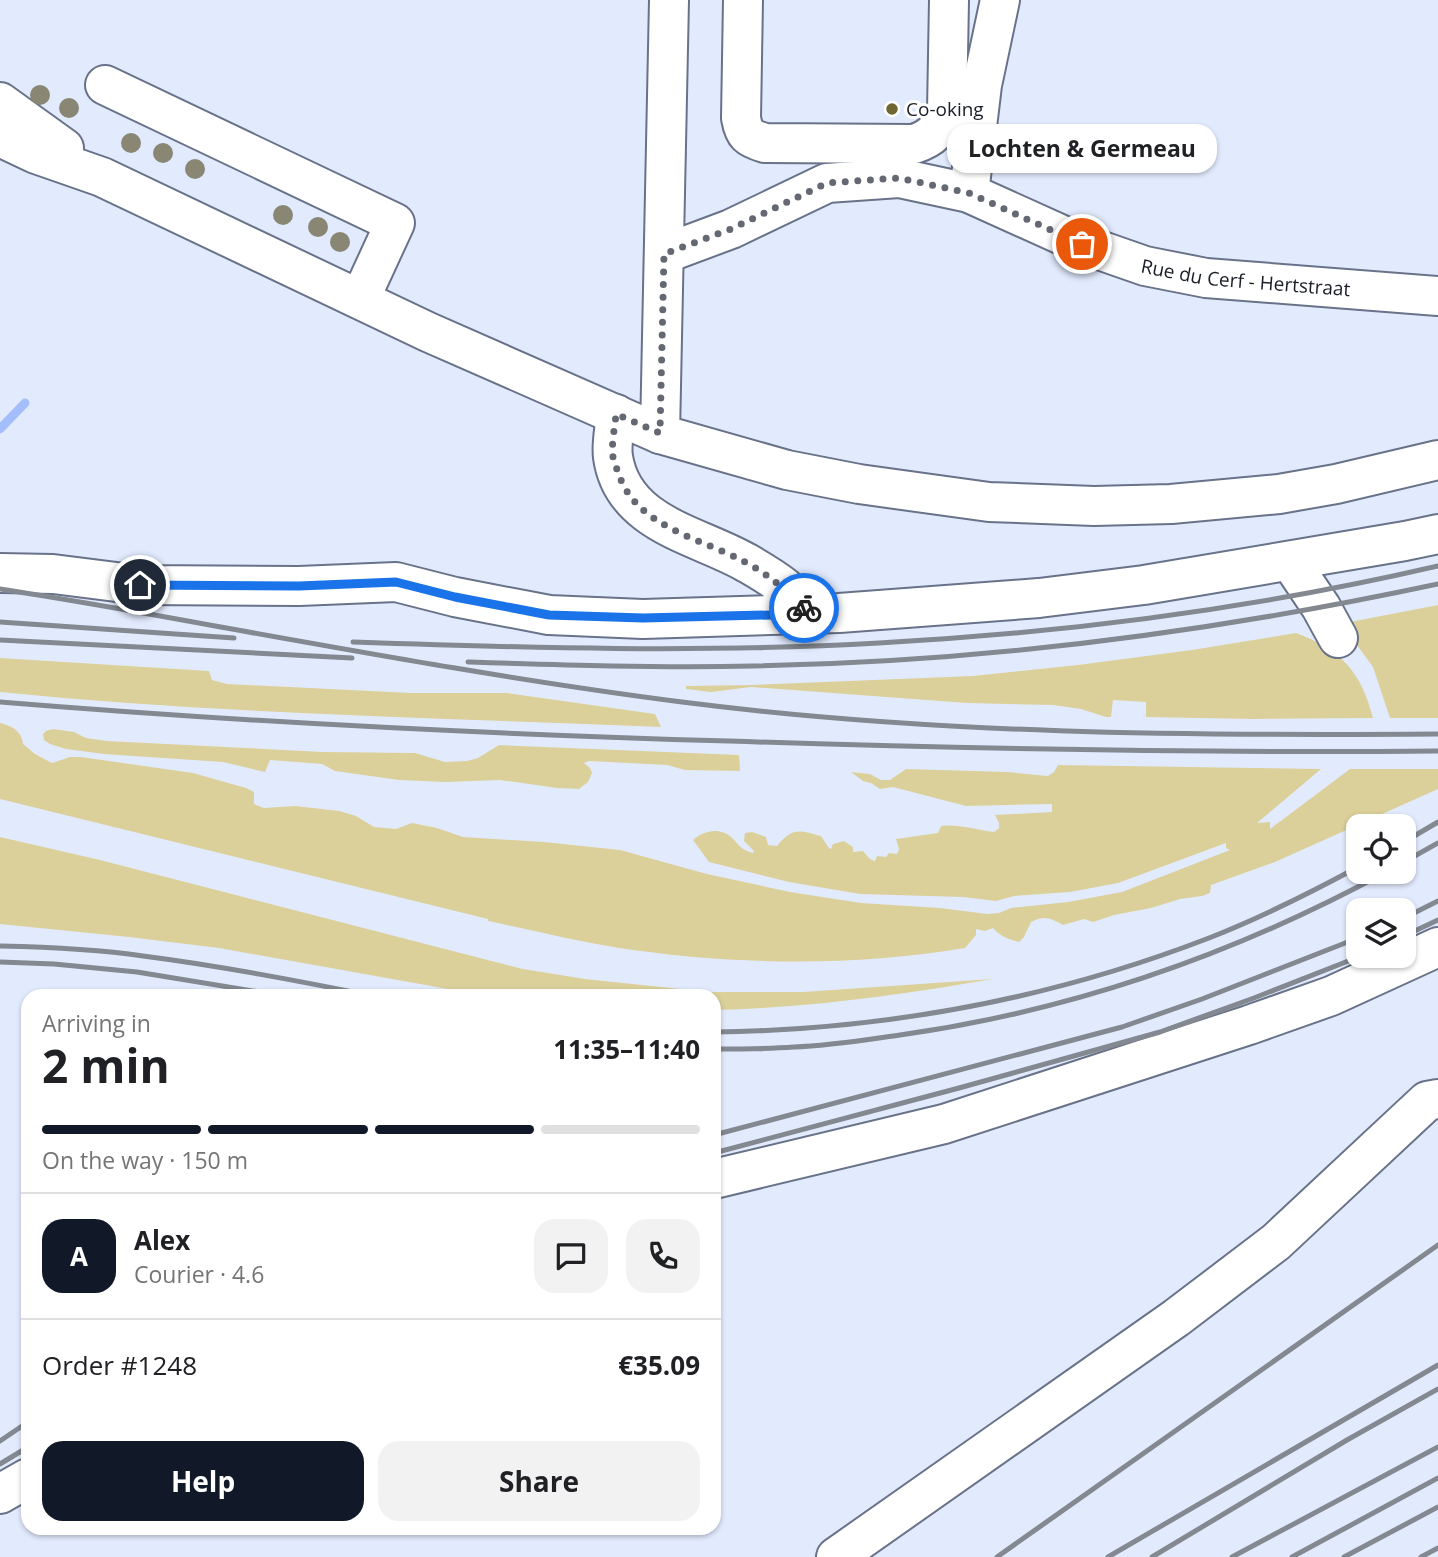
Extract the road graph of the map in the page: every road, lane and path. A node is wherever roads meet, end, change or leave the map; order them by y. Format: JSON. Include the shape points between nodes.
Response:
{"nodes":[{"id":1,"x":669,"y":0,"type":"edge"},
{"id":2,"x":743,"y":0,"type":"edge"},
{"id":3,"x":949,"y":0,"type":"edge"},
{"id":4,"x":1000,"y":0,"type":"edge"},
{"id":5,"x":105,"y":85,"type":"dead end"},
{"id":6,"x":0,"y":102,"type":"edge"},
{"id":7,"x":0,"y":137,"type":"edge"},
{"id":8,"x":847,"y":144,"type":"junction"},
{"id":9,"x":102,"y":177,"type":"junction"},
{"id":10,"x":853,"y":181,"type":"junction"},
{"id":11,"x":969,"y":193,"type":"junction"},
{"id":12,"x":664,"y":254,"type":"junction"},
{"id":13,"x":1438,"y":296,"type":"edge"},
{"id":14,"x":360,"y":299,"type":"junction"},
{"id":15,"x":616,"y":414,"type":"junction"},
{"id":16,"x":660,"y":433,"type":"junction"},
{"id":17,"x":1438,"y":460,"type":"edge"},
{"id":18,"x":1438,"y":534,"type":"edge"},
{"id":19,"x":1290,"y":561,"type":"junction"},
{"id":20,"x":0,"y":573,"type":"edge"},
{"id":21,"x":810,"y":614,"type":"junction"},
{"id":22,"x":1338,"y":638,"type":"dead end"},
{"id":23,"x":1438,"y":947,"type":"edge"},
{"id":24,"x":1438,"y":1099,"type":"edge"},
{"id":25,"x":721,"y":1177,"type":"edge"},
{"id":26,"x":21,"y":1482,"type":"edge"},
{"id":27,"x":0,"y":1494,"type":"edge"},
{"id":28,"x":836,"y":1557,"type":"edge"}],
"edges":[{"from":1,"to":12,"type":"main road"},
{"from":2,"to":8,"type":"main road","via":[[743,130],[751,139],[765,143]]},
{"from":3,"to":8,"type":"main road","via":[[947,111],[940,126],[925,141],[914,144]]},
{"from":4,"to":11,"type":"main road","via":[[982,85]]},
{"from":5,"to":14,"type":"main road","via":[[395,223]]},
{"from":6,"to":9,"type":"main road"},
{"from":7,"to":9,"type":"main road"},
{"from":8,"to":10,"type":"main road"},
{"from":9,"to":14,"type":"main road"},
{"from":10,"to":11,"type":"main road","name":"Rue du Cerf - Hertstraat","via":[[899,178]]},
{"from":10,"to":12,"type":"main road","name":"Rue du Cerf - Hertstraat","via":[[827,183],[731,229]]},
{"from":11,"to":13,"type":"main road","name":"Rue du Cerf - Hertstraat","via":[[1082,244],[1145,266],[1206,278]]},
{"from":12,"to":16,"type":"main road"},
{"from":14,"to":15,"type":"main road"},
{"from":15,"to":16,"type":"main road"},
{"from":15,"to":21,"type":"main road","via":[[613,457],[629,496],[655,520],[746,562],[782,586]]},
{"from":16,"to":17,"type":"main road","via":[[787,470],[859,484],[989,502],[1094,506],[1227,500],[1336,484]]},
{"from":18,"to":19,"type":"main road"},
{"from":19,"to":21,"type":"main road","via":[[1039,598]]},
{"from":19,"to":22,"type":"main road"},
{"from":20,"to":21,"type":"main road","via":[[140,585],[396,582],[549,615]]},
{"from":23,"to":25,"type":"main road","via":[[1331,996],[944,1124]]},
{"from":24,"to":28,"type":"main road","via":[[1427,1101],[1276,1242],[1165,1326]]},
{"from":26,"to":27,"type":"main road"}]}
